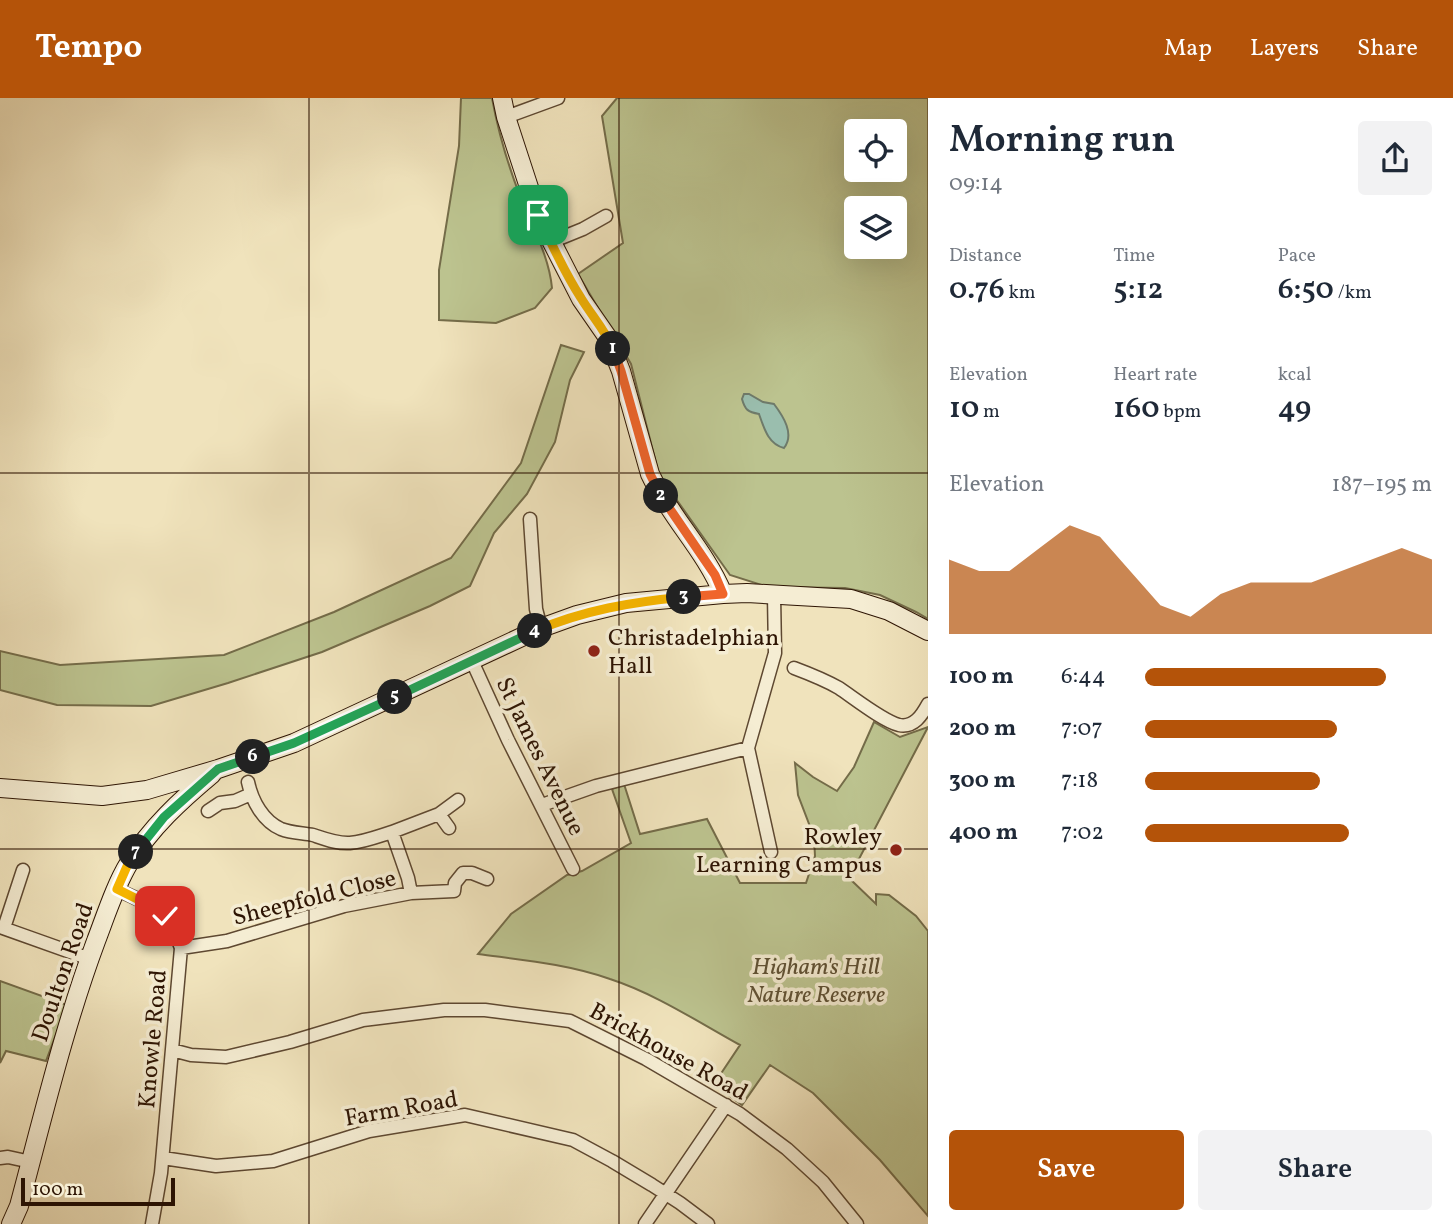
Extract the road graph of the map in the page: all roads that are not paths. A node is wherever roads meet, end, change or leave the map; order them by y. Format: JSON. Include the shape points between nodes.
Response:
{"nodes":[{"id":1,"x":502,"y":98,"type":"edge"},
{"id":2,"x":558,"y":98,"type":"edge"},
{"id":3,"x":506,"y":117,"type":"junction"},
{"id":4,"x":606,"y":216,"type":"dead end"},
{"id":5,"x":551,"y":242,"type":"junction"},
{"id":6,"x":530,"y":519,"type":"dead end"},
{"id":7,"x":723,"y":594,"type":"junction"},
{"id":8,"x":774,"y":595,"type":"junction"},
{"id":9,"x":541,"y":628,"type":"junction"},
{"id":10,"x":928,"y":631,"type":"edge"},
{"id":11,"x":472,"y":661,"type":"junction"},
{"id":12,"x":794,"y":668,"type":"dead end"},
{"id":13,"x":928,"y":704,"type":"edge"},
{"id":14,"x":748,"y":748,"type":"junction"},
{"id":15,"x":218,"y":769,"type":"junction"},
{"id":16,"x":0,"y":788,"type":"edge"},
{"id":17,"x":458,"y":800,"type":"dead end"},
{"id":18,"x":542,"y":804,"type":"junction"},
{"id":19,"x":208,"y":811,"type":"dead end"},
{"id":20,"x":439,"y":814,"type":"junction"},
{"id":21,"x":449,"y":828,"type":"dead end"},
{"id":22,"x":392,"y":832,"type":"junction"},
{"id":23,"x":771,"y":852,"type":"dead end"},
{"id":24,"x":573,"y":869,"type":"dead end"},
{"id":25,"x":23,"y":870,"type":"dead end"},
{"id":26,"x":487,"y":879,"type":"dead end"},
{"id":27,"x":117,"y":889,"type":"junction"},
{"id":28,"x":411,"y":893,"type":"junction"},
{"id":29,"x":2,"y":928,"type":"edge"},
{"id":30,"x":181,"y":948,"type":"junction"},
{"id":31,"x":90,"y":959,"type":"junction"},
{"id":32,"x":172,"y":1050,"type":"junction"},
{"id":33,"x":726,"y":1105,"type":"junction"},
{"id":34,"x":0,"y":1158,"type":"edge"},
{"id":35,"x":163,"y":1158,"type":"junction"},
{"id":36,"x":31,"y":1162,"type":"junction"},
{"id":37,"x":665,"y":1194,"type":"junction"},
{"id":38,"x":10,"y":1224,"type":"edge"},
{"id":39,"x":152,"y":1224,"type":"edge"},
{"id":40,"x":645,"y":1224,"type":"edge"},
{"id":41,"x":708,"y":1224,"type":"edge"},
{"id":42,"x":857,"y":1224,"type":"edge"}],
"edges":[{"from":1,"to":3,"type":"street"},
{"from":2,"to":3,"type":"street"},
{"from":3,"to":5,"type":"street"},
{"from":4,"to":5,"type":"street"},
{"from":5,"to":7,"type":"street","via":[[608,338],[657,490]]},
{"from":6,"to":9,"type":"street"},
{"from":7,"to":8,"type":"street"},
{"from":7,"to":9,"type":"street","via":[[626,603]]},
{"from":8,"to":10,"type":"street","via":[[859,601]]},
{"from":8,"to":14,"type":"street","via":[[775,653]]},
{"from":9,"to":11,"type":"street"},
{"from":11,"to":15,"type":"street","via":[[294,743]]},
{"from":11,"to":18,"type":"street","name":"St James Avenue"},
{"from":12,"to":13,"type":"street","via":[[836,686],[899,725],[916,721]]},
{"from":14,"to":18,"type":"street"},
{"from":14,"to":23,"type":"street"},
{"from":15,"to":16,"type":"street","via":[[147,790],[102,796]]},
{"from":15,"to":27,"type":"street","name":"Doulton Road","via":[[142,844]]},
{"from":17,"to":20,"type":"street"},
{"from":18,"to":24,"type":"street","name":"St James Avenue"},
{"from":19,"to":22,"type":"street","via":[[220,803],[235,802],[249,788],[266,819],[283,830],[346,844]]},
{"from":20,"to":21,"type":"street"},
{"from":20,"to":22,"type":"street"},
{"from":22,"to":28,"type":"street"},
{"from":25,"to":29,"type":"street"},
{"from":26,"to":28,"type":"street","name":"Sheepfold Close","via":[[463,873],[454,891]]},
{"from":27,"to":30,"type":"street","name":"Knowle Road","via":[[165,916]]},
{"from":27,"to":31,"type":"street","name":"Doulton Road"},
{"from":28,"to":30,"type":"street","name":"Sheepfold Close","via":[[344,906],[227,941]]},
{"from":29,"to":31,"type":"street"},
{"from":30,"to":32,"type":"street","name":"Knowle Road"},
{"from":31,"to":36,"type":"street","name":"Doulton Road"},
{"from":32,"to":33,"type":"street","name":"Brickhouse Road","via":[[226,1056],[363,1020],[485,1010],[570,1021]]},
{"from":32,"to":35,"type":"street","name":"Knowle Road"},
{"from":33,"to":37,"type":"street"},
{"from":33,"to":42,"type":"street","name":"Brickhouse Road","via":[[787,1149],[823,1182]]},
{"from":34,"to":36,"type":"street"},
{"from":35,"to":37,"type":"street","name":"Farm Road","via":[[216,1166],[273,1161],[369,1131],[465,1115],[573,1140]]},
{"from":35,"to":39,"type":"street","name":"Knowle Road"},
{"from":36,"to":38,"type":"street","name":"Doulton Road"},
{"from":37,"to":40,"type":"street"},
{"from":37,"to":41,"type":"street","name":"Farm Road"}]}
